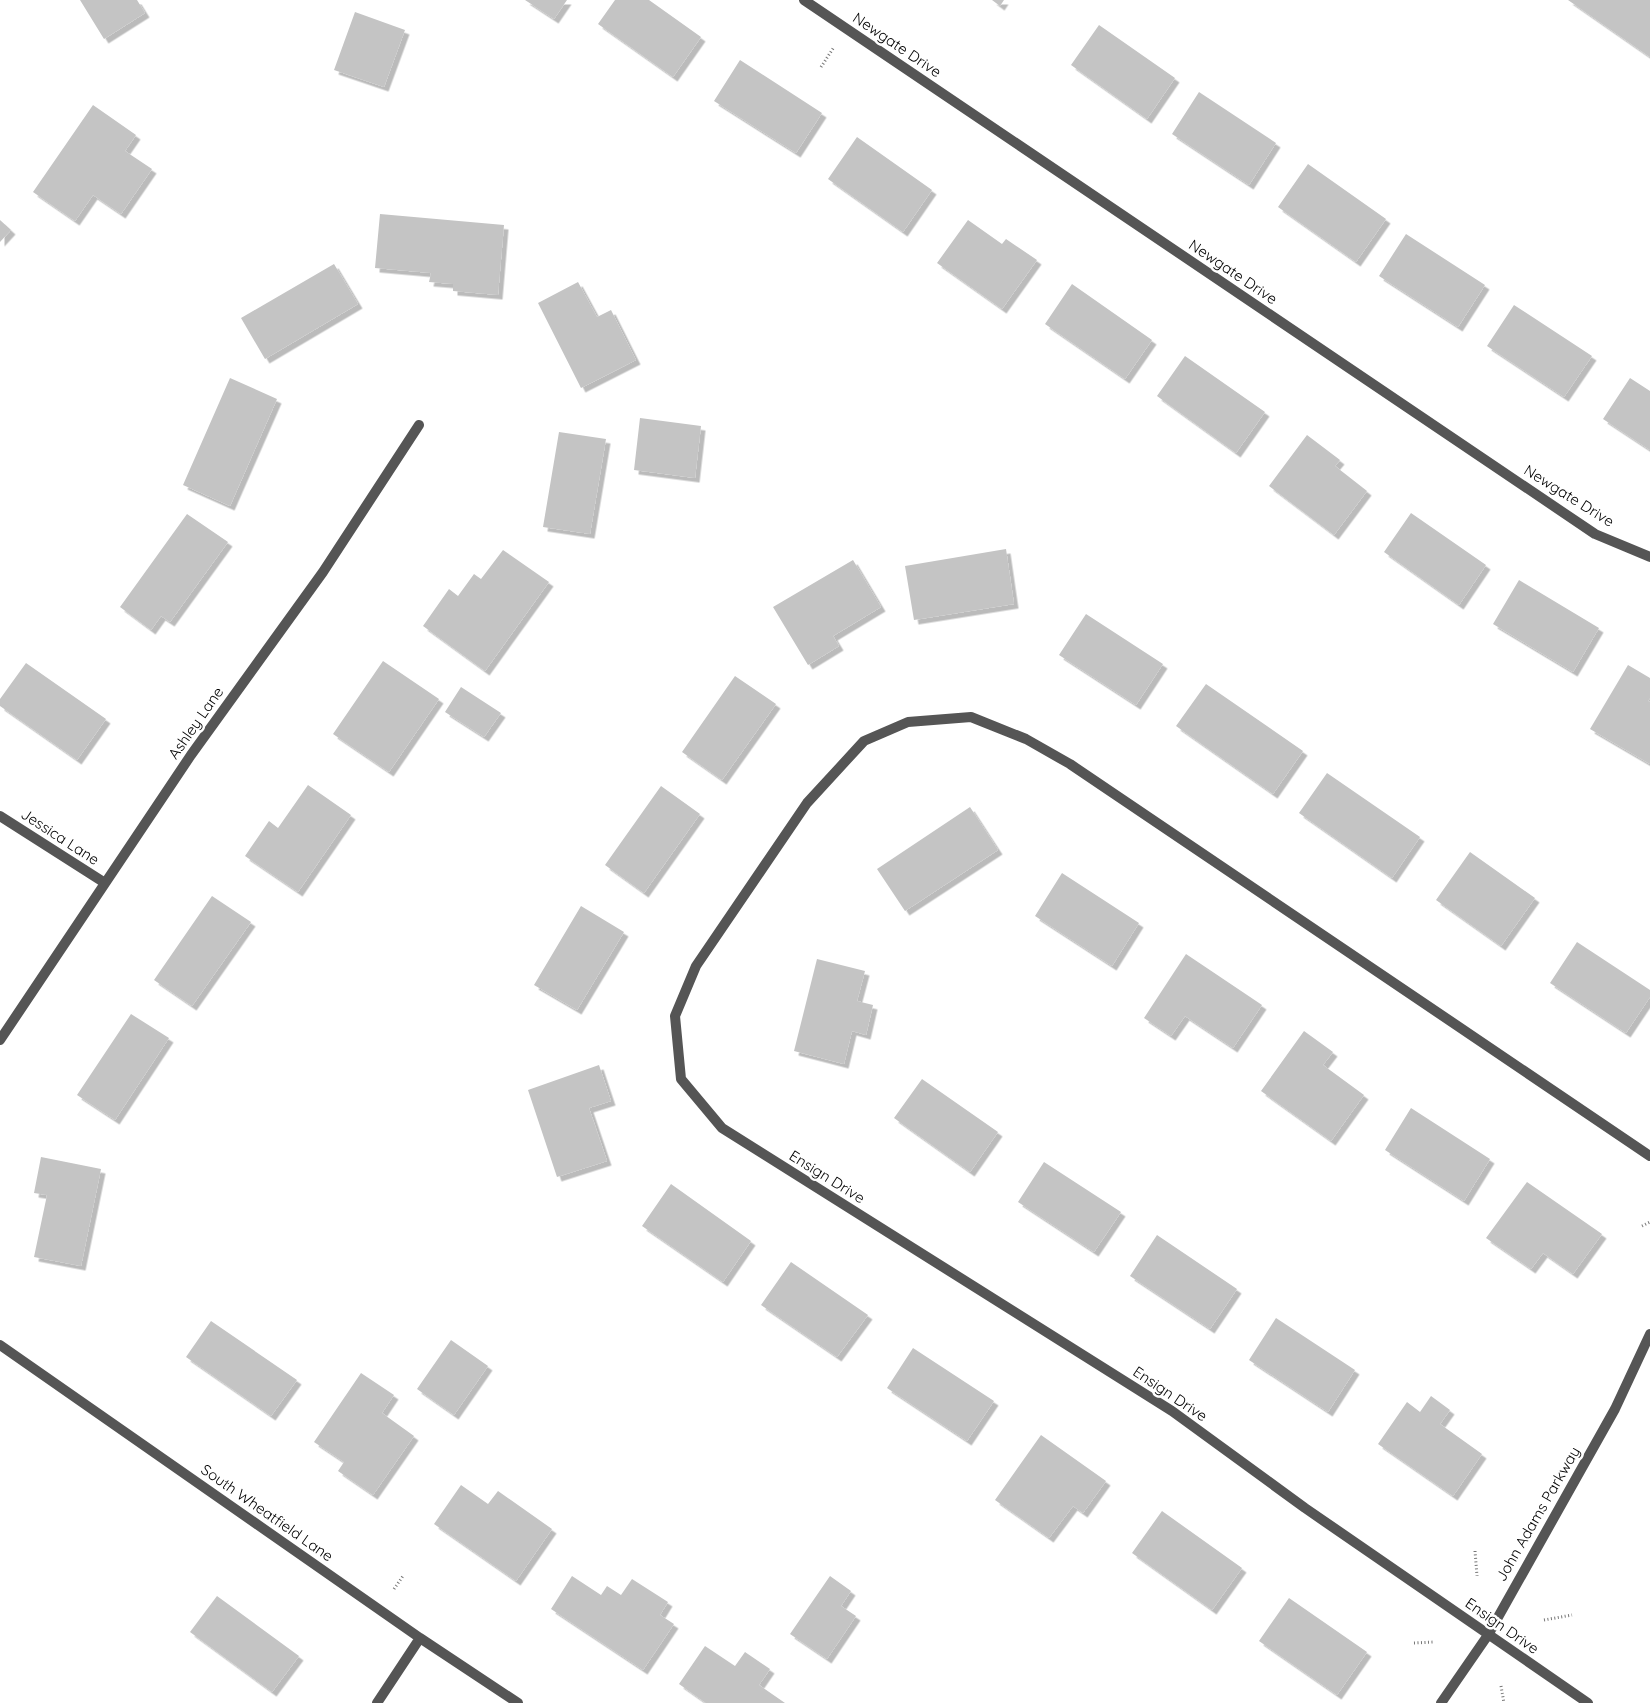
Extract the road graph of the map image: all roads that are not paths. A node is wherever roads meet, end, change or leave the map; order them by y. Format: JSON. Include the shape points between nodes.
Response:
{"nodes":[{"id":1,"x":809,"y":1,"type":"edge"},
{"id":2,"x":419,"y":425,"type":"dead end"},
{"id":3,"x":1650,"y":557,"type":"edge"},
{"id":4,"x":0,"y":816,"type":"edge"},
{"id":5,"x":104,"y":883,"type":"junction"},
{"id":6,"x":0,"y":1040,"type":"edge"},
{"id":7,"x":1650,"y":1156,"type":"edge"},
{"id":8,"x":1650,"y":1334,"type":"edge"},
{"id":9,"x":0,"y":1345,"type":"edge"},
{"id":10,"x":1488,"y":1634,"type":"junction"},
{"id":11,"x":420,"y":1638,"type":"junction"},
{"id":12,"x":377,"y":1703,"type":"edge"},
{"id":13,"x":518,"y":1703,"type":"edge"},
{"id":14,"x":1441,"y":1703,"type":"edge"},
{"id":15,"x":1588,"y":1703,"type":"edge"}],
"edges":[{"from":1,"to":3,"type":"street","name":"Newgate Drive","via":[[1595,534]]},
{"from":2,"to":5,"type":"street","name":"Ashley Lane","via":[[323,572],[191,755]]},
{"from":4,"to":5,"type":"street","name":"Jessica Lane"},
{"from":5,"to":6,"type":"street","name":"Ashley Lane"},
{"from":7,"to":10,"type":"street","name":"Ensign Drive","via":[[1070,764],[1026,739],[971,717],[908,722],[864,740],[807,803],[696,966],[675,1016],[681,1079],[722,1128],[1172,1411],[1305,1508]]},
{"from":8,"to":10,"type":"street","name":"John Adams Parkway","via":[[1615,1409]]},
{"from":9,"to":11,"type":"street","name":"South Wheatfield Lane"},
{"from":10,"to":14,"type":"street","name":"John Adams Parkway"},
{"from":10,"to":15,"type":"street","name":"Ensign Drive"},
{"from":11,"to":12,"type":"street"},
{"from":11,"to":13,"type":"street","name":"South Wheatfield Lane"}]}
